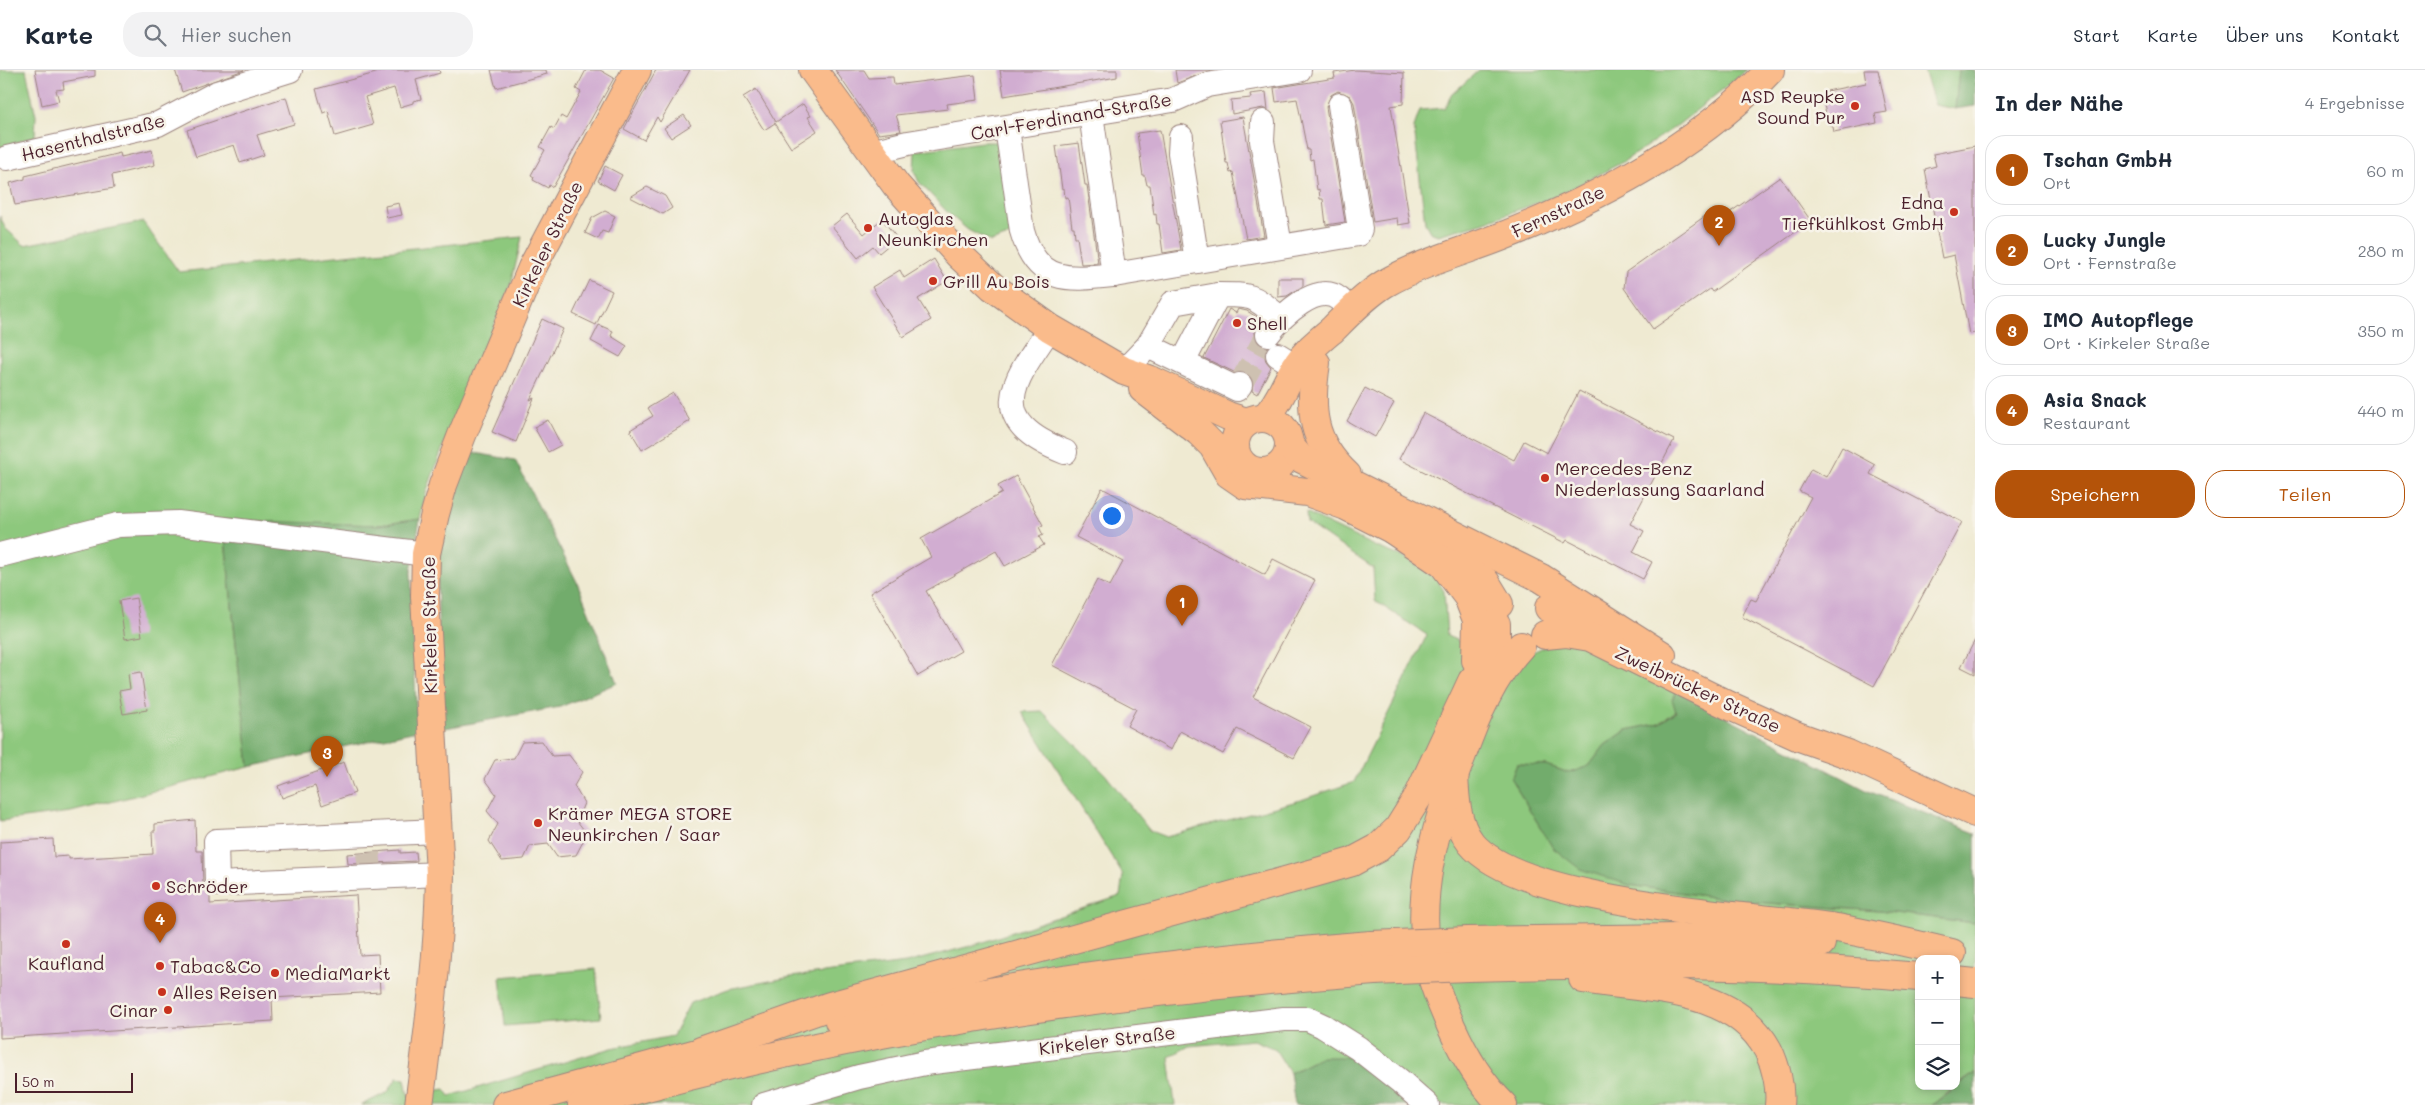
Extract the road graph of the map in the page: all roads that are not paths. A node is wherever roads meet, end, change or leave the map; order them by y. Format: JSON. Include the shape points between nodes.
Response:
{"nodes":[{"id":1,"x":290,"y":70,"type":"edge"},
{"id":2,"x":637,"y":70,"type":"edge"},
{"id":3,"x":813,"y":70,"type":"edge"},
{"id":4,"x":1299,"y":70,"type":"edge"},
{"id":5,"x":1770,"y":70,"type":"edge"},
{"id":6,"x":1340,"y":105,"type":"dead end"},
{"id":7,"x":1092,"y":114,"type":"junction"},
{"id":8,"x":1263,"y":122,"type":"dead end"},
{"id":9,"x":1007,"y":128,"type":"junction"},
{"id":10,"x":1181,"y":137,"type":"dead end"},
{"id":11,"x":871,"y":152,"type":"junction"},
{"id":12,"x":7,"y":158,"type":"dead end"},
{"id":13,"x":1280,"y":246,"type":"junction"},
{"id":14,"x":1197,"y":261,"type":"junction"},
{"id":15,"x":1114,"y":275,"type":"junction"},
{"id":16,"x":1218,"y":295,"type":"junction"},
{"id":17,"x":1341,"y":320,"type":"junction"},
{"id":18,"x":1050,"y":328,"type":"junction"},
{"id":19,"x":1148,"y":346,"type":"junction"},
{"id":20,"x":1288,"y":347,"type":"junction"},
{"id":21,"x":1183,"y":362,"type":"junction"},
{"id":22,"x":1133,"y":380,"type":"junction"},
{"id":23,"x":1240,"y":385,"type":"dead end"},
{"id":24,"x":1264,"y":431,"type":"junction"},
{"id":25,"x":1065,"y":452,"type":"dead end"},
{"id":26,"x":1273,"y":470,"type":"junction"},
{"id":27,"x":1373,"y":494,"type":"junction"},
{"id":28,"x":1346,"y":506,"type":"junction"},
{"id":29,"x":1426,"y":522,"type":"junction"},
{"id":30,"x":1393,"y":530,"type":"junction"},
{"id":31,"x":426,"y":554,"type":"junction"},
{"id":32,"x":0,"y":555,"type":"edge"},
{"id":33,"x":1529,"y":591,"type":"junction"},
{"id":34,"x":1549,"y":608,"type":"junction"},
{"id":35,"x":1498,"y":614,"type":"junction"},
{"id":36,"x":1533,"y":640,"type":"junction"},
{"id":37,"x":1662,"y":655,"type":"junction"},
{"id":38,"x":1472,"y":681,"type":"junction"},
{"id":39,"x":1848,"y":754,"type":"junction"},
{"id":40,"x":1454,"y":774,"type":"junction"},
{"id":41,"x":1975,"y":813,"type":"edge"},
{"id":42,"x":438,"y":831,"type":"junction"},
{"id":43,"x":369,"y":858,"type":"junction"},
{"id":44,"x":440,"y":874,"type":"junction"},
{"id":45,"x":1468,"y":954,"type":"junction"},
{"id":46,"x":1963,"y":954,"type":"edge"},
{"id":47,"x":1303,"y":964,"type":"junction"},
{"id":48,"x":1505,"y":966,"type":"junction"},
{"id":49,"x":1915,"y":977,"type":"edge"},
{"id":50,"x":1960,"y":981,"type":"edge"},
{"id":51,"x":1975,"y":983,"type":"edge"},
{"id":52,"x":701,"y":1051,"type":"junction"},
{"id":53,"x":419,"y":1105,"type":"edge"},
{"id":54,"x":506,"y":1105,"type":"edge"},
{"id":55,"x":582,"y":1105,"type":"edge"},
{"id":56,"x":764,"y":1105,"type":"edge"},
{"id":57,"x":1427,"y":1105,"type":"edge"},
{"id":58,"x":1503,"y":1105,"type":"edge"},
{"id":59,"x":1780,"y":1105,"type":"edge"}],
"edges":[{"from":1,"to":12,"type":"street","name":"Hasenthalstraße","via":[[217,93],[158,124]]},
{"from":2,"to":31,"type":"main road","name":"Kirkeler Straße","via":[[532,268],[443,485]]},
{"from":3,"to":11,"type":"main road","name":"Zweibrücker Straße"},
{"from":4,"to":7,"type":"street","name":"Carl-Ferdinand-Straße","via":[[1207,85],[1173,100]]},
{"from":5,"to":17,"type":"main road","name":"Fernstraße","via":[[1685,143],[1633,175],[1566,210],[1410,270],[1382,285]]},
{"from":6,"to":13,"type":"street","via":[[1359,233]]},
{"from":7,"to":9,"type":"street","name":"Carl-Ferdinand-Straße"},
{"from":7,"to":15,"type":"street"},
{"from":8,"to":13,"type":"street","via":[[1262,141]]},
{"from":9,"to":11,"type":"street","name":"Carl-Ferdinand-Straße"},
{"from":9,"to":15,"type":"street","via":[[1022,231],[1036,264],[1054,274],[1077,279]]},
{"from":10,"to":14,"type":"street","via":[[1180,153]]},
{"from":11,"to":18,"type":"main road","name":"Zweibrücker Straße","via":[[958,254],[993,287]]},
{"from":13,"to":14,"type":"street"},
{"from":14,"to":15,"type":"street"},
{"from":16,"to":19,"type":"street","via":[[1173,303]]},
{"from":16,"to":20,"type":"street","via":[[1256,298]]},
{"from":16,"to":21,"type":"street"},
{"from":17,"to":20,"type":"main road","name":"Fernstraße"},
{"from":17,"to":20,"type":"street","via":[[1339,298],[1324,293],[1311,297]]},
{"from":18,"to":22,"type":"main road","name":"Zweibrücker Straße"},
{"from":18,"to":25,"type":"street","via":[[1028,357],[1013,390],[1012,405],[1016,419],[1032,437]]},
{"from":19,"to":21,"type":"street"},
{"from":19,"to":22,"type":"street"},
{"from":20,"to":24,"type":"main road","name":"Fernstraße"},
{"from":20,"to":27,"type":"main road","via":[[1312,390],[1316,433],[1325,452]]},
{"from":21,"to":23,"type":"street","via":[[1237,389]]},
{"from":22,"to":24,"type":"main road","name":"Zweibrücker Straße","via":[[1153,380]]},
{"from":22,"to":28,"type":"main road","name":"Zweibrücker Straße","via":[[1199,432],[1229,474],[1245,485],[1307,492]]},
{"from":24,"to":26,"type":"main road","name":"Fernstraße","via":[[1285,460]]},
{"from":24,"to":26,"type":"main road","name":"Zweibrücker Straße","via":[[1237,456],[1257,472]]},
{"from":24,"to":27,"type":"main road","name":"Zweibrücker Straße","via":[[1300,458]]},
{"from":26,"to":28,"type":"main road","name":"Zweibrücker Straße","via":[[1305,481]]},
{"from":27,"to":29,"type":"main road","name":"Zweibrücker Straße"},
{"from":28,"to":30,"type":"main road","name":"Zweibrücker Straße"},
{"from":29,"to":33,"type":"main road","name":"Zweibrücker Straße","via":[[1482,556]]},
{"from":29,"to":37,"type":"main road","name":"Zweibrücker Straße","via":[[1542,578]]},
{"from":30,"to":35,"type":"main road","name":"Zweibrücker Straße","via":[[1465,566],[1485,581]]},
{"from":30,"to":38,"type":"main road","via":[[1443,564],[1468,597],[1477,620],[1478,646]]},
{"from":31,"to":32,"type":"street","via":[[152,523],[118,525]]},
{"from":31,"to":42,"type":"main road","name":"Kirkeler Straße","via":[[426,641]]},
{"from":33,"to":34,"type":"main road","via":[[1544,600]]},
{"from":33,"to":35,"type":"main road","via":[[1512,593]]},
{"from":34,"to":36,"type":"main road","via":[[1551,622]]},
{"from":34,"to":37,"type":"main road","name":"Zweibrücker Straße","via":[[1582,617]]},
{"from":35,"to":36,"type":"main road","via":[[1505,639]]},
{"from":35,"to":38,"type":"main road","via":[[1496,641],[1488,662]]},
{"from":36,"to":39,"type":"main road","name":"Zweibrücker Straße","via":[[1566,633],[1590,637],[1796,736]]},
{"from":36,"to":40,"type":"main road","via":[[1508,660],[1487,696]]},
{"from":37,"to":39,"type":"main road","name":"Zweibrücker Straße","via":[[1760,703]]},
{"from":38,"to":52,"type":"main road","via":[[1418,797],[1398,829],[1378,848],[1352,862],[830,1006]]},
{"from":39,"to":41,"type":"main road","name":"Zweibrücker Straße"},
{"from":40,"to":46,"type":"main road","via":[[1461,825],[1471,843],[1504,868],[1540,882],[1650,904],[1838,928]]},
{"from":40,"to":58,"type":"main road","via":[[1437,824],[1429,863],[1425,930],[1431,975],[1456,1038],[1472,1067]]},
{"from":42,"to":43,"type":"street"},
{"from":42,"to":44,"type":"main road","name":"Kirkeler Straße"},
{"from":43,"to":43,"type":"street","via":[[216,841],[218,884]]},
{"from":43,"to":44,"type":"street"},
{"from":44,"to":53,"type":"main road","name":"Kirkeler Straße","via":[[437,956]]},
{"from":45,"to":46,"type":"main road","via":[[1606,938],[1754,940]]},
{"from":45,"to":47,"type":"main road","bridge":true},
{"from":45,"to":48,"type":"main road"},
{"from":47,"to":52,"type":"main road","via":[[1101,975],[945,999]]},
{"from":47,"to":55,"type":"main road","via":[[1158,991],[929,1024],[736,1064]]},
{"from":48,"to":49,"type":"main road","via":[[1683,965]]},
{"from":48,"to":59,"type":"main road","via":[[1690,995],[1725,1008],[1748,1023],[1763,1041],[1773,1059]]},
{"from":50,"to":51,"type":"main road"},
{"from":52,"to":54,"type":"main road"},
{"from":56,"to":57,"type":"street","name":"Kirkeler Straße","via":[[859,1077],[925,1064],[1284,1019],[1308,1019],[1323,1026],[1358,1048]]}]}
